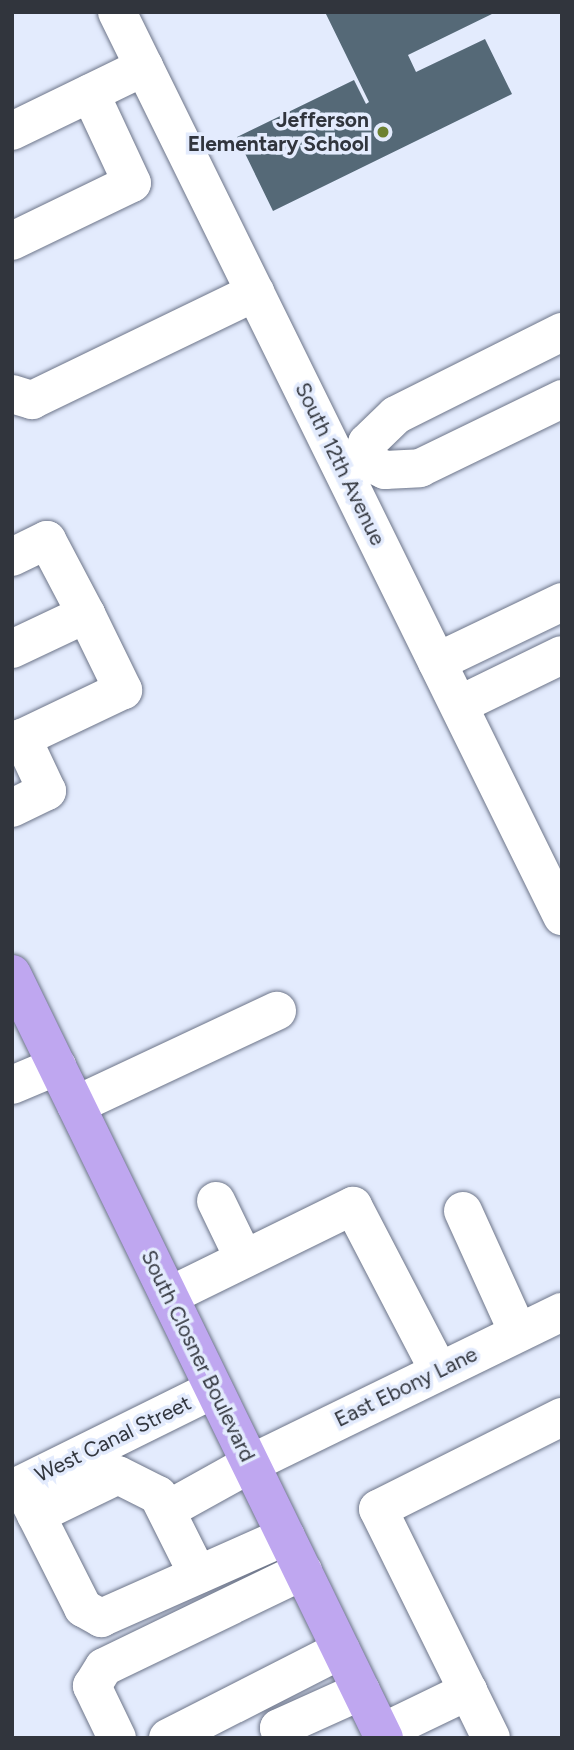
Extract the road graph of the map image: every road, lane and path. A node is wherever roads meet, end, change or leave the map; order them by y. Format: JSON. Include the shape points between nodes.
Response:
{"nodes":[{"id":1,"x":117,"y":12,"type":"edge"},
{"id":2,"x":144,"y":67,"type":"junction"},
{"id":3,"x":90,"y":93,"type":"junction"},
{"id":4,"x":12,"y":131,"type":"edge"},
{"id":5,"x":12,"y":241,"type":"edge"},
{"id":6,"x":256,"y":292,"type":"junction"},
{"id":7,"x":562,"y":332,"type":"edge"},
{"id":8,"x":12,"y":394,"type":"edge"},
{"id":9,"x":562,"y":399,"type":"edge"},
{"id":10,"x":356,"y":467,"type":"junction"},
{"id":11,"x":12,"y":557,"type":"edge"},
{"id":12,"x":562,"y":602,"type":"edge"},
{"id":13,"x":86,"y":614,"type":"junction"},
{"id":14,"x":12,"y":649,"type":"edge"},
{"id":15,"x":562,"y":655,"type":"edge"},
{"id":16,"x":437,"y":662,"type":"junction"},
{"id":17,"x":459,"y":705,"type":"junction"},
{"id":18,"x":17,"y":740,"type":"edge"},
{"id":19,"x":12,"y":808,"type":"edge"},
{"id":20,"x":562,"y":916,"type":"edge"},
{"id":21,"x":12,"y":974,"type":"edge"},
{"id":22,"x":277,"y":1011,"type":"dead end"},
{"id":23,"x":57,"y":1066,"type":"junction"},
{"id":24,"x":12,"y":1085,"type":"edge"},
{"id":25,"x":76,"y":1105,"type":"junction"},
{"id":26,"x":216,"y":1201,"type":"dead end"},
{"id":27,"x":463,"y":1212,"type":"dead end"},
{"id":28,"x":244,"y":1259,"type":"junction"},
{"id":29,"x":169,"y":1296,"type":"junction"},
{"id":30,"x":559,"y":1320,"type":"edge"},
{"id":31,"x":519,"y":1332,"type":"junction"},
{"id":32,"x":439,"y":1371,"type":"junction"},
{"id":33,"x":214,"y":1389,"type":"junction"},
{"id":34,"x":562,"y":1417,"type":"edge"},
{"id":35,"x":111,"y":1459,"type":"junction"},
{"id":36,"x":250,"y":1464,"type":"junction"},
{"id":37,"x":23,"y":1496,"type":"edge"},
{"id":38,"x":167,"y":1510,"type":"junction"},
{"id":39,"x":286,"y":1536,"type":"junction"},
{"id":40,"x":303,"y":1571,"type":"junction"},
{"id":41,"x":198,"y":1576,"type":"junction"},
{"id":42,"x":341,"y":1650,"type":"junction"},
{"id":43,"x":468,"y":1690,"type":"junction"},
{"id":44,"x":361,"y":1691,"type":"junction"},
{"id":45,"x":382,"y":1735,"type":"edge"},
{"id":46,"x":117,"y":1738,"type":"edge"},
{"id":47,"x":168,"y":1738,"type":"edge"},
{"id":48,"x":284,"y":1738,"type":"edge"},
{"id":49,"x":491,"y":1738,"type":"edge"}],
"edges":[{"from":1,"to":2,"type":"street","name":"South 12th Avenue"},
{"from":2,"to":3,"type":"street"},
{"from":2,"to":6,"type":"street","name":"South 12th Avenue"},
{"from":3,"to":4,"type":"street"},
{"from":3,"to":5,"type":"street","via":[[132,183]]},
{"from":6,"to":8,"type":"street","via":[[32,400]]},
{"from":6,"to":10,"type":"street","name":"South 12th Avenue"},
{"from":7,"to":10,"type":"street","via":[[396,415],[367,443]]},
{"from":9,"to":10,"type":"street","via":[[419,468]]},
{"from":10,"to":16,"type":"street","name":"South 12th Avenue"},
{"from":11,"to":13,"type":"street","via":[[47,540]]},
{"from":12,"to":16,"type":"street"},
{"from":13,"to":14,"type":"street"},
{"from":13,"to":18,"type":"street","via":[[122,690]]},
{"from":15,"to":17,"type":"street"},
{"from":16,"to":17,"type":"street","name":"South 12th Avenue"},
{"from":17,"to":20,"type":"street","name":"South 12th Avenue"},
{"from":18,"to":19,"type":"street","via":[[47,791]]},
{"from":21,"to":23,"type":"main road","name":"South Closner Boulevard"},
{"from":22,"to":25,"type":"street"},
{"from":23,"to":24,"type":"street"},
{"from":23,"to":25,"type":"main road","name":"South Closner Boulevard"},
{"from":25,"to":29,"type":"main road","name":"South Closner Boulevard"},
{"from":26,"to":28,"type":"street"},
{"from":27,"to":31,"type":"street"},
{"from":28,"to":29,"type":"street"},
{"from":28,"to":32,"type":"street","via":[[354,1206]]},
{"from":29,"to":33,"type":"main road","name":"South Closner Boulevard"},
{"from":30,"to":31,"type":"street","name":"East Ebony Lane"},
{"from":31,"to":32,"type":"street","name":"East Ebony Lane"},
{"from":32,"to":36,"type":"street","name":"East Ebony Lane"},
{"from":33,"to":35,"type":"street","name":"West Canal Street"},
{"from":33,"to":36,"type":"main road","name":"South Closner Boulevard"},
{"from":34,"to":43,"type":"street","via":[[378,1509]]},
{"from":35,"to":37,"type":"street","name":"West Canal Street"},
{"from":35,"to":38,"type":"street","via":[[158,1496]]},
{"from":36,"to":38,"type":"street","name":"East Ebony Lane"},
{"from":36,"to":39,"type":"main road","name":"South Closner Boulevard"},
{"from":37,"to":41,"type":"street","via":[[90,1615],[101,1618]]},
{"from":38,"to":41,"type":"street"},
{"from":39,"to":40,"type":"main road","name":"South Closner Boulevard"},
{"from":39,"to":41,"type":"street"},
{"from":40,"to":42,"type":"main road","name":"South Closner Boulevard"},
{"from":40,"to":46,"type":"street","via":[[104,1667],[92,1686]]},
{"from":42,"to":44,"type":"main road","name":"South Closner Boulevard"},
{"from":42,"to":47,"type":"street"},
{"from":43,"to":45,"type":"street"},
{"from":43,"to":49,"type":"street"},
{"from":44,"to":45,"type":"main road","name":"South Closner Boulevard"},
{"from":44,"to":48,"type":"street","via":[[279,1728]]}]}
